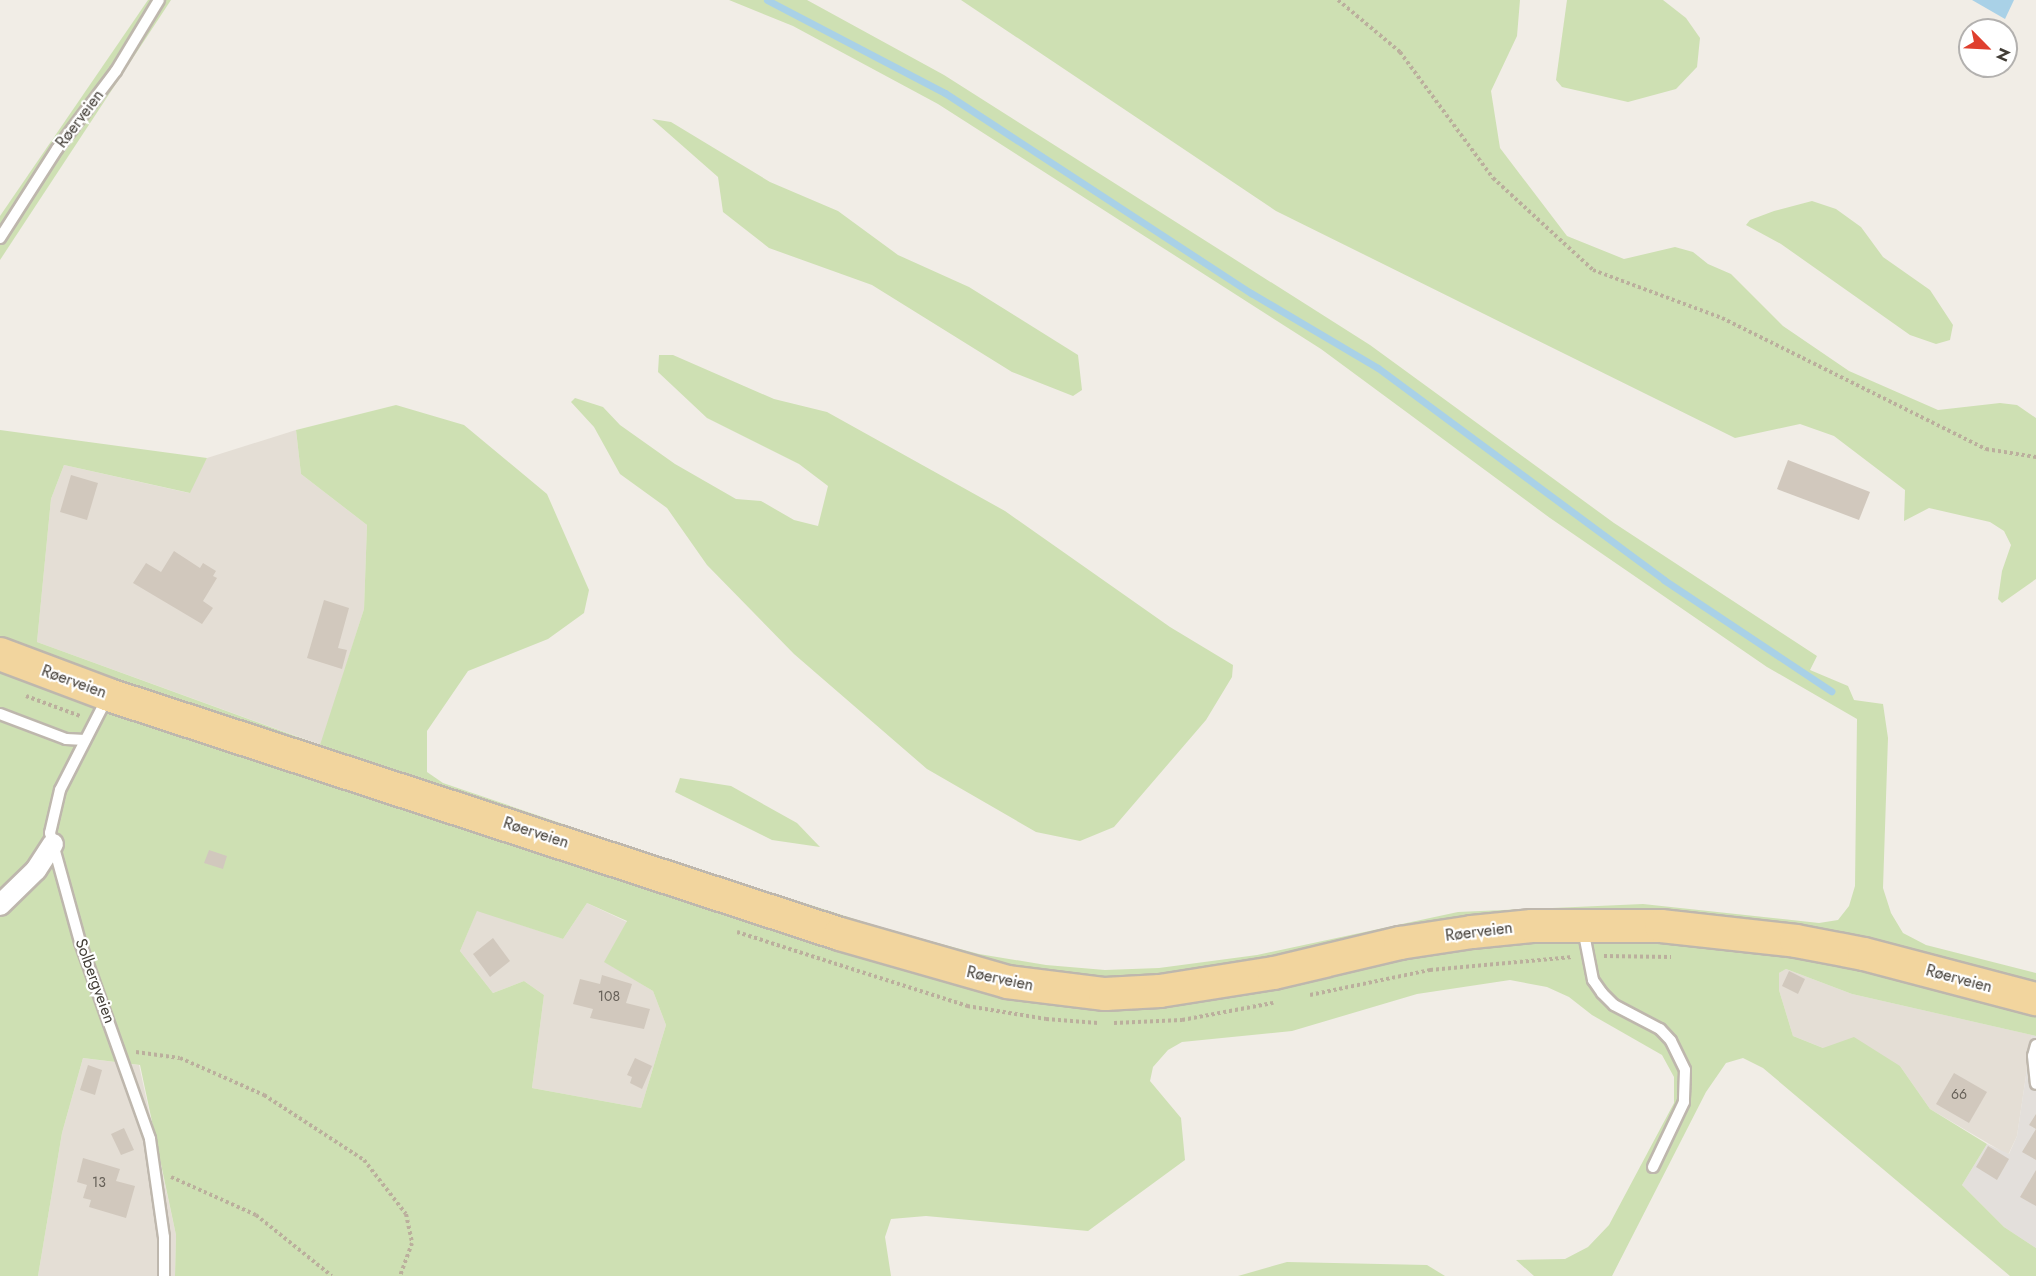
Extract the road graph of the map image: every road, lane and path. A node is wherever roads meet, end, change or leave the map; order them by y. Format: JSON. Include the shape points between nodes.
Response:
{"nodes":[{"id":1,"x":159,"y":0,"type":"edge"},
{"id":2,"x":1338,"y":0,"type":"edge"},
{"id":3,"x":0,"y":238,"type":"edge"},
{"id":4,"x":2036,"y":457,"type":"edge"},
{"id":5,"x":0,"y":654,"type":"edge"},
{"id":6,"x":20,"y":693,"type":"dead end"},
{"id":7,"x":101,"y":708,"type":"junction"},
{"id":8,"x":0,"y":714,"type":"edge"},
{"id":9,"x":85,"y":740,"type":"junction"},
{"id":10,"x":53,"y":844,"type":"junction"},
{"id":11,"x":0,"y":905,"type":"edge"},
{"id":12,"x":1582,"y":926,"type":"junction"},
{"id":13,"x":736,"y":931,"type":"dead end"},
{"id":14,"x":1586,"y":956,"type":"junction"},
{"id":15,"x":1683,"y":957,"type":"dead end"},
{"id":16,"x":1299,"y":998,"type":"dead end"},
{"id":17,"x":2036,"y":999,"type":"edge"},
{"id":18,"x":1276,"y":1003,"type":"dead end"},
{"id":19,"x":2036,"y":1045,"type":"edge"},
{"id":20,"x":120,"y":1050,"type":"junction"},
{"id":21,"x":2036,"y":1084,"type":"edge"},
{"id":22,"x":1653,"y":1167,"type":"dead end"},
{"id":23,"x":154,"y":1169,"type":"junction"},
{"id":24,"x":164,"y":1276,"type":"edge"},
{"id":25,"x":332,"y":1276,"type":"edge"},
{"id":26,"x":400,"y":1276,"type":"edge"}],
"edges":[{"from":1,"to":3,"type":"lane","name":"Røerveien","via":[[116,71],[57,149]]},
{"from":2,"to":4,"type":"path","via":[[1400,52],[1493,178],[1593,270],[1722,318],[1986,449]]},
{"from":5,"to":7,"type":"main road","name":"Røerveien"},
{"from":6,"to":7,"type":"path"},
{"from":7,"to":9,"type":"lane","name":"Solbergveien"},
{"from":7,"to":12,"type":"main road","name":"Røerveien","via":[[969,974],[1042,988],[1105,994],[1160,991],[1274,973],[1400,943],[1472,932]]},
{"from":8,"to":9,"type":"lane","via":[[66,739]]},
{"from":9,"to":10,"type":"lane","name":"Solbergveien","via":[[55,802],[50,834]]},
{"from":10,"to":11,"type":"street","via":[[36,870]]},
{"from":10,"to":20,"type":"lane","name":"Solbergveien","via":[[80,942]]},
{"from":12,"to":14,"type":"lane"},
{"from":12,"to":17,"type":"main road","name":"Røerveien","via":[[1711,929],[1796,941],[1864,954]]},
{"from":13,"to":18,"type":"path","via":[[942,999],[1046,1019],[1124,1023],[1182,1020]]},
{"from":14,"to":15,"type":"path"},
{"from":14,"to":16,"type":"path","via":[[1430,970]]},
{"from":14,"to":22,"type":"lane","via":[[1602,993],[1622,1010],[1660,1029],[1671,1041],[1685,1070],[1684,1102]]},
{"from":19,"to":21,"type":"lane"},
{"from":20,"to":23,"type":"lane","name":"Solbergveien","via":[[150,1139]]},
{"from":20,"to":26,"type":"path","via":[[180,1058],[264,1095],[364,1160],[406,1214],[412,1243]]},
{"from":23,"to":24,"type":"lane","name":"Solbergveien","via":[[165,1237]]},
{"from":23,"to":25,"type":"path","via":[[256,1215]]}]}
